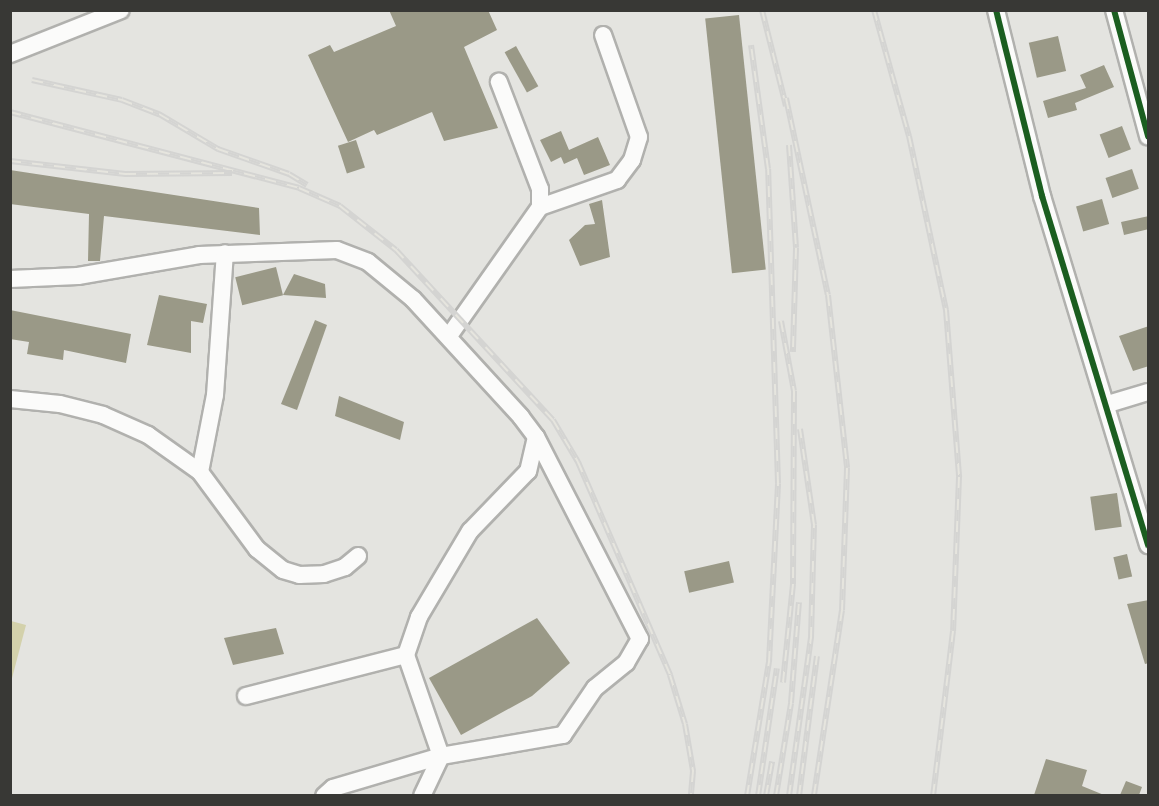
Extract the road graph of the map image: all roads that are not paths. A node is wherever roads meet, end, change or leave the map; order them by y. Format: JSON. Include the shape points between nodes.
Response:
{"nodes":[{"id":1,"x":121,"y":10,"type":"edge"},
{"id":2,"x":996,"y":10,"type":"edge"},
{"id":3,"x":1114,"y":10,"type":"edge"},
{"id":4,"x":603,"y":35,"type":"dead end"},
{"id":5,"x":10,"y":54,"type":"edge"},
{"id":6,"x":499,"y":82,"type":"dead end"},
{"id":7,"x":1143,"y":101,"type":"edge"},
{"id":8,"x":1149,"y":136,"type":"edge"},
{"id":9,"x":540,"y":207,"type":"junction"},
{"id":10,"x":225,"y":253,"type":"junction"},
{"id":11,"x":10,"y":279,"type":"edge"},
{"id":12,"x":449,"y":336,"type":"junction"},
{"id":13,"x":1149,"y":392,"type":"edge"},
{"id":14,"x":10,"y":399,"type":"edge"},
{"id":15,"x":1108,"y":404,"type":"junction"},
{"id":16,"x":536,"y":437,"type":"junction"},
{"id":17,"x":200,"y":472,"type":"junction"},
{"id":18,"x":1149,"y":545,"type":"edge"},
{"id":19,"x":358,"y":556,"type":"dead end"},
{"id":20,"x":406,"y":655,"type":"junction"},
{"id":21,"x":246,"y":696,"type":"dead end"},
{"id":22,"x":441,"y":756,"type":"junction"},
{"id":23,"x":324,"y":795,"type":"edge"},
{"id":24,"x":423,"y":795,"type":"edge"}],
"edges":[{"from":1,"to":5,"type":"street"},
{"from":2,"to":15,"type":"street","via":[[1042,196]]},
{"from":3,"to":7,"type":"street"},
{"from":4,"to":9,"type":"street","via":[[639,137],[632,160],[617,180]]},
{"from":6,"to":9,"type":"street","via":[[540,189]]},
{"from":7,"to":8,"type":"street"},
{"from":9,"to":12,"type":"street"},
{"from":10,"to":11,"type":"street","via":[[78,276]]},
{"from":10,"to":12,"type":"street","via":[[324,249],[352,255],[383,273]]},
{"from":10,"to":17,"type":"street","via":[[215,396]]},
{"from":12,"to":16,"type":"street"},
{"from":13,"to":15,"type":"street"},
{"from":14,"to":17,"type":"street","via":[[60,404],[104,415],[148,435]]},
{"from":15,"to":18,"type":"street"},
{"from":16,"to":20,"type":"street","via":[[528,471],[470,531],[419,617]]},
{"from":16,"to":22,"type":"street","via":[[640,639],[626,663],[595,688],[563,735]]},
{"from":17,"to":19,"type":"street","via":[[257,549],[283,570],[298,575],[324,574],[345,567]]},
{"from":20,"to":21,"type":"street"},
{"from":20,"to":22,"type":"street"},
{"from":22,"to":23,"type":"street","via":[[333,788]]},
{"from":22,"to":24,"type":"street"}]}
